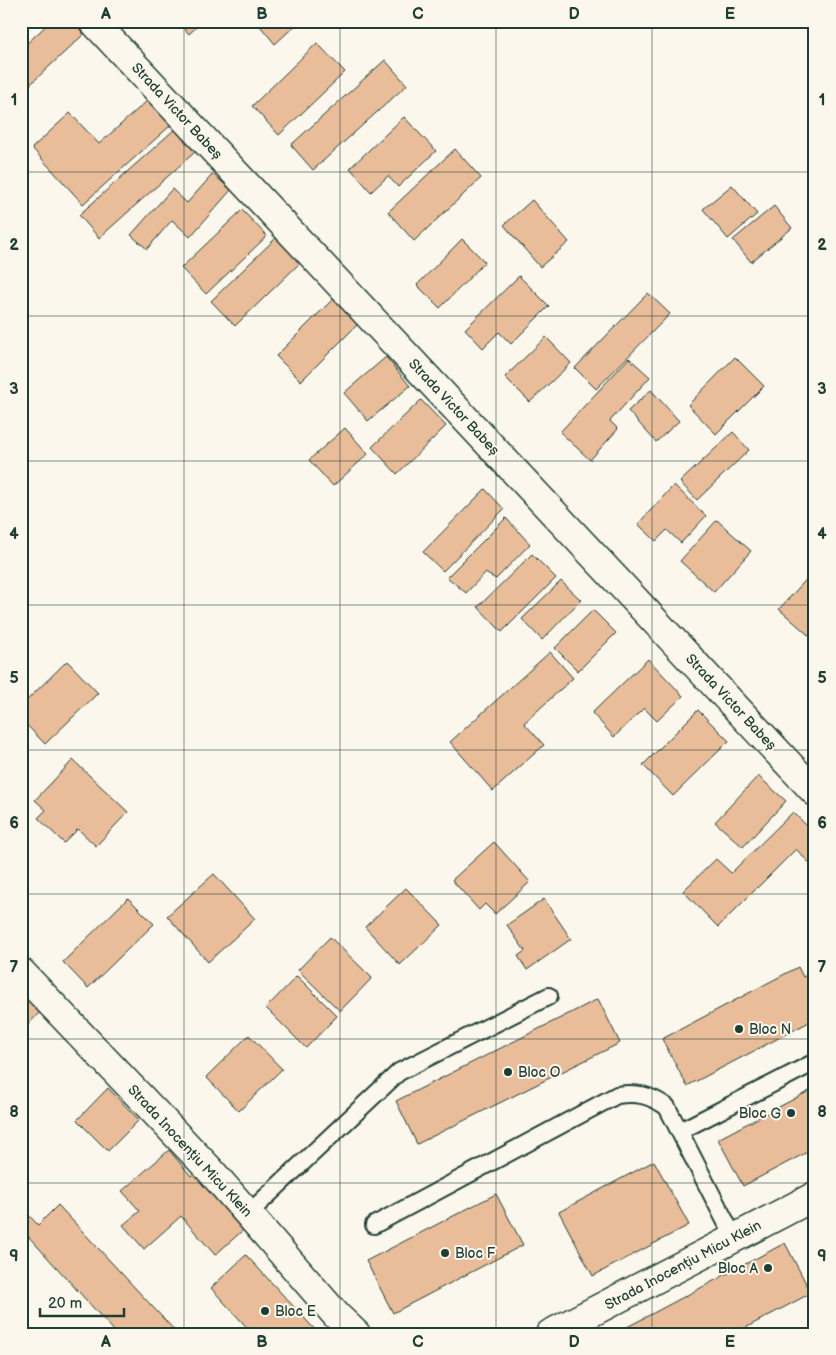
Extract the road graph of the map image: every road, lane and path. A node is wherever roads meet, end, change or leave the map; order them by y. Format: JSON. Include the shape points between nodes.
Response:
{"nodes":[{"id":1,"x":93,"y":21,"type":"edge"},
{"id":2,"x":815,"y":792,"type":"edge"},
{"id":3,"x":21,"y":972,"type":"edge"},
{"id":4,"x":549,"y":996,"type":"dead end"},
{"id":5,"x":815,"y":1062,"type":"edge"},
{"id":6,"x":680,"y":1131,"type":"junction"},
{"id":7,"x":815,"y":1196,"type":"edge"},
{"id":8,"x":248,"y":1214,"type":"junction"},
{"id":9,"x":374,"y":1225,"type":"dead end"},
{"id":10,"x":734,"y":1238,"type":"junction"},
{"id":11,"x":356,"y":1334,"type":"edge"},
{"id":12,"x":550,"y":1334,"type":"edge"}],
"edges":[{"from":1,"to":2,"type":"street","name":"Strada Victor Babeș"},
{"from":3,"to":8,"type":"street","name":"Strada Inocențiu Micu Klein"},
{"from":4,"to":8,"type":"lane","via":[[399,1072]]},
{"from":5,"to":6,"type":"lane"},
{"from":6,"to":9,"type":"lane","via":[[667,1107],[654,1098],[641,1094],[616,1095]]},
{"from":6,"to":10,"type":"lane"},
{"from":7,"to":10,"type":"street","name":"Strada Inocențiu Micu Klein"},
{"from":8,"to":11,"type":"street","name":"Strada Inocențiu Micu Klein"},
{"from":10,"to":12,"type":"street","name":"Strada Inocențiu Micu Klein"}]}
